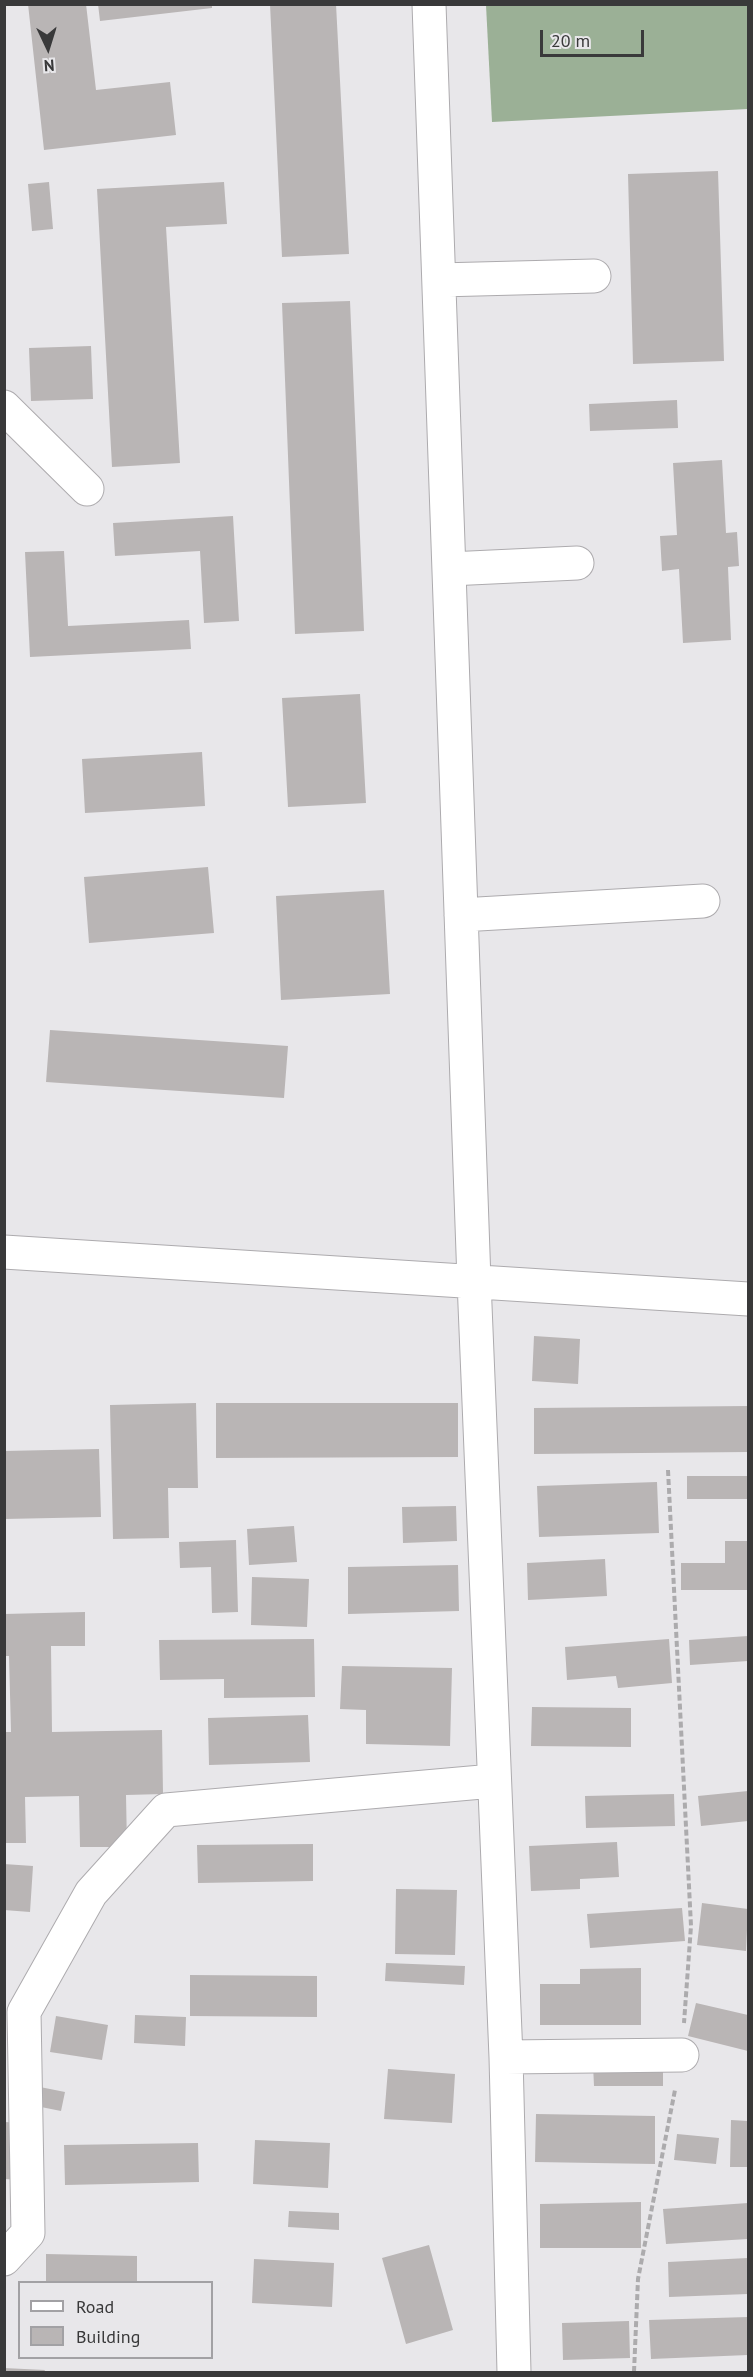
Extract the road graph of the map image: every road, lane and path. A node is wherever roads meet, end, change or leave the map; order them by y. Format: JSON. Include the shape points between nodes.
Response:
{"nodes":[{"id":1,"x":429,"y":4,"type":"edge"},
{"id":2,"x":594,"y":276,"type":"dead end"},
{"id":3,"x":439,"y":280,"type":"junction"},
{"id":4,"x":4,"y":407,"type":"edge"},
{"id":5,"x":87,"y":489,"type":"dead end"},
{"id":6,"x":577,"y":563,"type":"dead end"},
{"id":7,"x":449,"y":569,"type":"junction"},
{"id":8,"x":703,"y":901,"type":"dead end"},
{"id":9,"x":461,"y":915,"type":"junction"},
{"id":10,"x":4,"y":1252,"type":"edge"},
{"id":11,"x":474,"y":1281,"type":"junction"},
{"id":12,"x":748,"y":1299,"type":"edge"},
{"id":13,"x":668,"y":1470,"type":"dead end"},
{"id":14,"x":493,"y":1781,"type":"junction"},
{"id":15,"x":682,"y":2055,"type":"junction"},
{"id":16,"x":506,"y":2057,"type":"junction"},
{"id":17,"x":4,"y":2259,"type":"edge"},
{"id":18,"x":514,"y":2373,"type":"edge"},
{"id":19,"x":634,"y":2373,"type":"edge"}],
"edges":[{"from":1,"to":3,"type":"street"},
{"from":2,"to":3,"type":"street"},
{"from":3,"to":7,"type":"street"},
{"from":4,"to":5,"type":"street"},
{"from":6,"to":7,"type":"street"},
{"from":7,"to":9,"type":"street"},
{"from":8,"to":9,"type":"street"},
{"from":9,"to":11,"type":"street"},
{"from":10,"to":11,"type":"street"},
{"from":11,"to":12,"type":"street"},
{"from":11,"to":14,"type":"street"},
{"from":13,"to":15,"type":"path","via":[[691,1926]]},
{"from":14,"to":16,"type":"street"},
{"from":14,"to":17,"type":"street","via":[[166,1810],[91,1893],[24,2012],[28,2233]]},
{"from":15,"to":16,"type":"street"},
{"from":15,"to":19,"type":"path","via":[[638,2279]]},
{"from":16,"to":18,"type":"street"}]}
